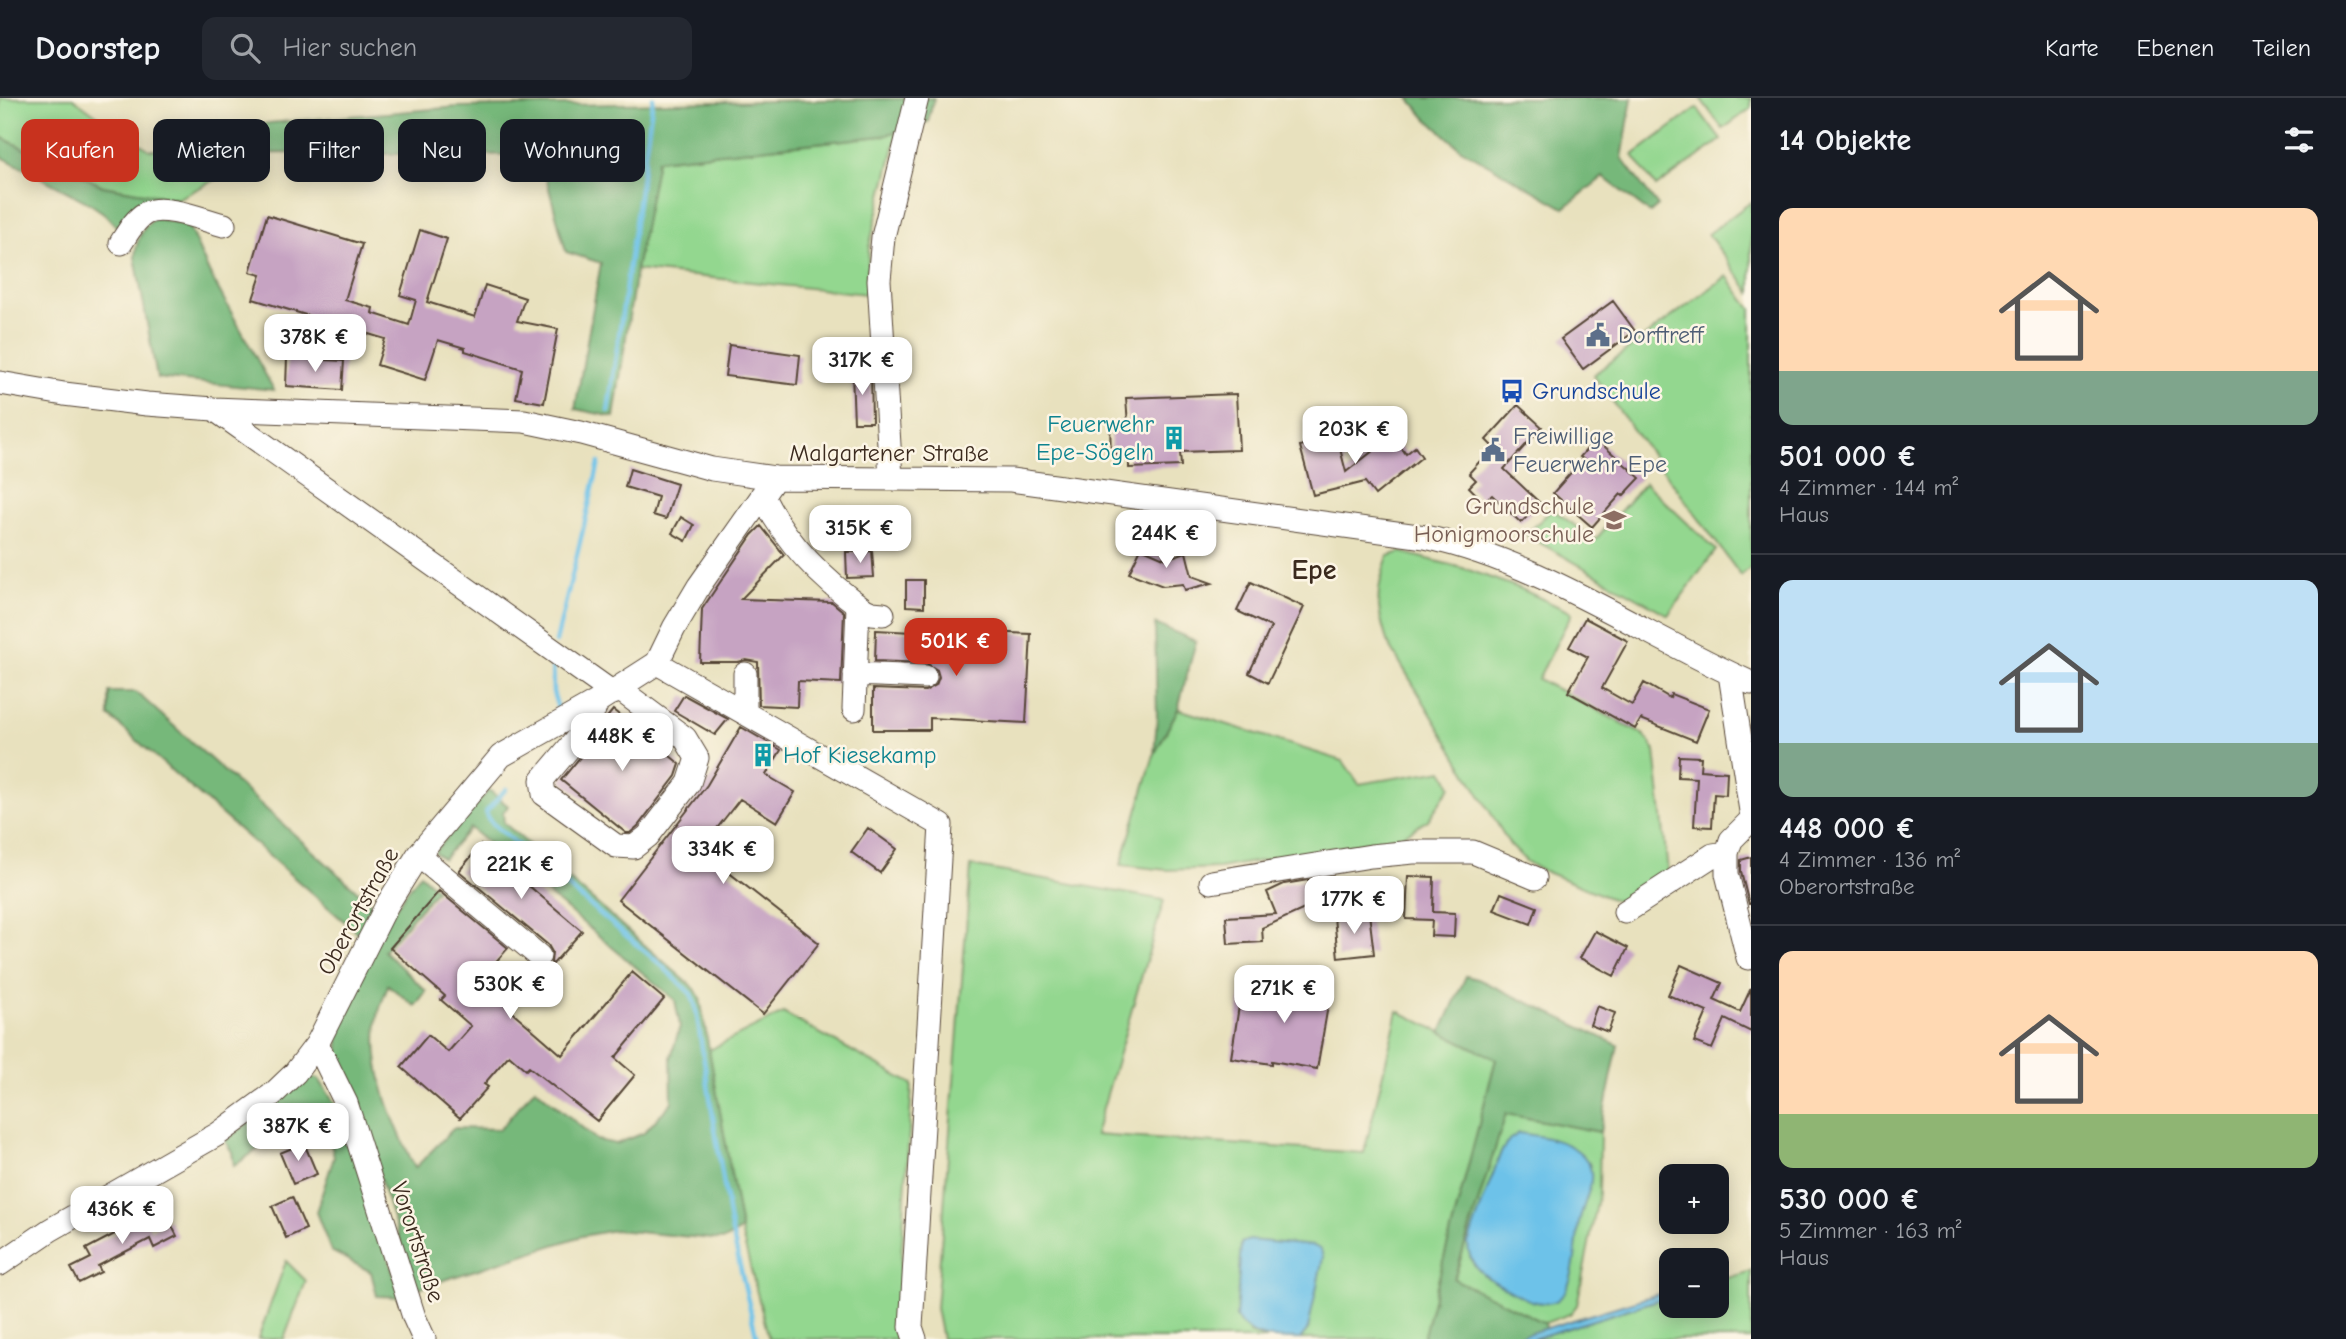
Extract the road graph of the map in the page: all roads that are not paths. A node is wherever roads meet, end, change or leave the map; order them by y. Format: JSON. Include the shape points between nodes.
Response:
{"nodes":[{"id":1,"x":917,"y":98,"type":"edge"},
{"id":2,"x":224,"y":225,"type":"dead end"},
{"id":3,"x":121,"y":243,"type":"dead end"},
{"id":4,"x":0,"y":383,"type":"edge"},
{"id":5,"x":214,"y":409,"type":"junction"},
{"id":6,"x":891,"y":478,"type":"junction"},
{"id":7,"x":768,"y":487,"type":"junction"},
{"id":8,"x":858,"y":605,"type":"junction"},
{"id":9,"x":883,"y":614,"type":"dead end"},
{"id":10,"x":657,"y":663,"type":"junction"},
{"id":11,"x":745,"y":674,"type":"dead end"},
{"id":12,"x":855,"y":674,"type":"junction"},
{"id":13,"x":925,"y":677,"type":"dead end"},
{"id":14,"x":1741,"y":678,"type":"edge"},
{"id":15,"x":610,"y":694,"type":"junction"},
{"id":16,"x":854,"y":709,"type":"dead end"},
{"id":17,"x":745,"y":713,"type":"junction"},
{"id":18,"x":1751,"y":811,"type":"edge"},
{"id":19,"x":1751,"y":821,"type":"edge"},
{"id":20,"x":1727,"y":853,"type":"junction"},
{"id":21,"x":418,"y":855,"type":"junction"},
{"id":22,"x":1535,"y":878,"type":"dead end"},
{"id":23,"x":1210,"y":882,"type":"dead end"},
{"id":24,"x":1625,"y":912,"type":"dead end"},
{"id":25,"x":539,"y":956,"type":"dead end"},
{"id":26,"x":1748,"y":958,"type":"dead end"},
{"id":27,"x":317,"y":1044,"type":"junction"},
{"id":28,"x":0,"y":1264,"type":"edge"},
{"id":29,"x":424,"y":1339,"type":"edge"},
{"id":30,"x":915,"y":1339,"type":"edge"}],
"edges":[{"from":1,"to":6,"type":"street","via":[[883,237],[879,281]]},
{"from":2,"to":3,"type":"street","via":[[160,209],[139,218]]},
{"from":4,"to":5,"type":"street","name":"Malgartener Straße"},
{"from":5,"to":7,"type":"street","name":"Malgartener Straße","via":[[524,421]]},
{"from":5,"to":15,"type":"street"},
{"from":6,"to":7,"type":"street","name":"Malgartener Straße"},
{"from":6,"to":14,"type":"street","name":"Malgartener Straße","via":[[1012,480],[1455,544],[1582,597]]},
{"from":7,"to":8,"type":"street","via":[[774,518],[821,573]]},
{"from":7,"to":10,"type":"street","name":"Oberortstraße","via":[[699,586]]},
{"from":8,"to":9,"type":"street"},
{"from":8,"to":12,"type":"street"},
{"from":10,"to":15,"type":"street","name":"Oberortstraße"},
{"from":10,"to":17,"type":"street"},
{"from":11,"to":17,"type":"street"},
{"from":12,"to":13,"type":"street"},
{"from":12,"to":16,"type":"street"},
{"from":14,"to":18,"type":"street"},
{"from":15,"to":15,"type":"street","via":[[542,779],[544,794],[616,846],[634,848],[689,783],[697,758],[685,738]]},
{"from":15,"to":21,"type":"street","name":"Oberortstraße","via":[[501,756]]},
{"from":17,"to":30,"type":"street","via":[[941,825],[911,1328]]},
{"from":19,"to":20,"type":"street","via":[[1731,840]]},
{"from":20,"to":24,"type":"street","via":[[1713,855]]},
{"from":20,"to":26,"type":"street","via":[[1727,874]]},
{"from":21,"to":25,"type":"street"},
{"from":21,"to":27,"type":"street","name":"Oberortstraße","via":[[387,905]]},
{"from":22,"to":23,"type":"street","via":[[1474,852],[1413,852]]},
{"from":27,"to":28,"type":"street","name":"Oberortstraße","via":[[272,1094],[218,1134],[50,1230]]},
{"from":27,"to":29,"type":"street","name":"Vorortstraße","via":[[346,1103]]}]}
